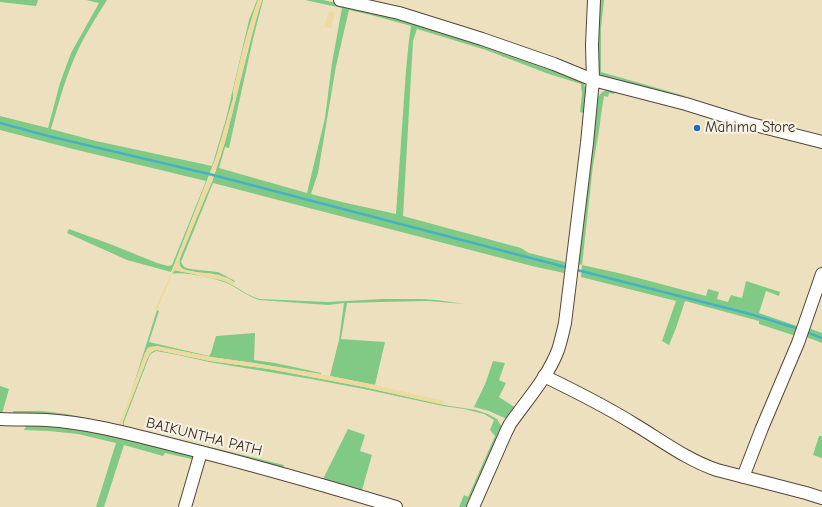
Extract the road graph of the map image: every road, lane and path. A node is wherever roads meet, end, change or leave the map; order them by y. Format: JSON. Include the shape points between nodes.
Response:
{"nodes":[{"id":1,"x":340,"y":0,"type":"edge"},
{"id":2,"x":594,"y":0,"type":"edge"},
{"id":3,"x":593,"y":80,"type":"junction"},
{"id":4,"x":822,"y":142,"type":"edge"},
{"id":5,"x":822,"y":274,"type":"edge"},
{"id":6,"x":544,"y":376,"type":"junction"},
{"id":7,"x":0,"y":419,"type":"edge"},
{"id":8,"x":201,"y":452,"type":"junction"},
{"id":9,"x":743,"y":477,"type":"junction"},
{"id":10,"x":822,"y":498,"type":"edge"},
{"id":11,"x":185,"y":507,"type":"edge"},
{"id":12,"x":396,"y":507,"type":"edge"},
{"id":13,"x":473,"y":507,"type":"edge"}],
"edges":[{"from":1,"to":3,"type":"street","via":[[399,13],[482,39]]},
{"from":2,"to":3,"type":"street"},
{"from":3,"to":4,"type":"street"},
{"from":3,"to":6,"type":"street","via":[[565,323],[558,351]]},
{"from":5,"to":9,"type":"street","via":[[798,342]]},
{"from":6,"to":9,"type":"street","via":[[585,395],[698,462]]},
{"from":6,"to":13,"type":"street","via":[[510,424]]},
{"from":7,"to":8,"type":"street","name":"BAIKUNTHA PATH","via":[[46,420],[84,425]]},
{"from":8,"to":11,"type":"street"},
{"from":8,"to":12,"type":"street","name":"BAIKUNTHA PATH"},
{"from":9,"to":10,"type":"street"}]}
